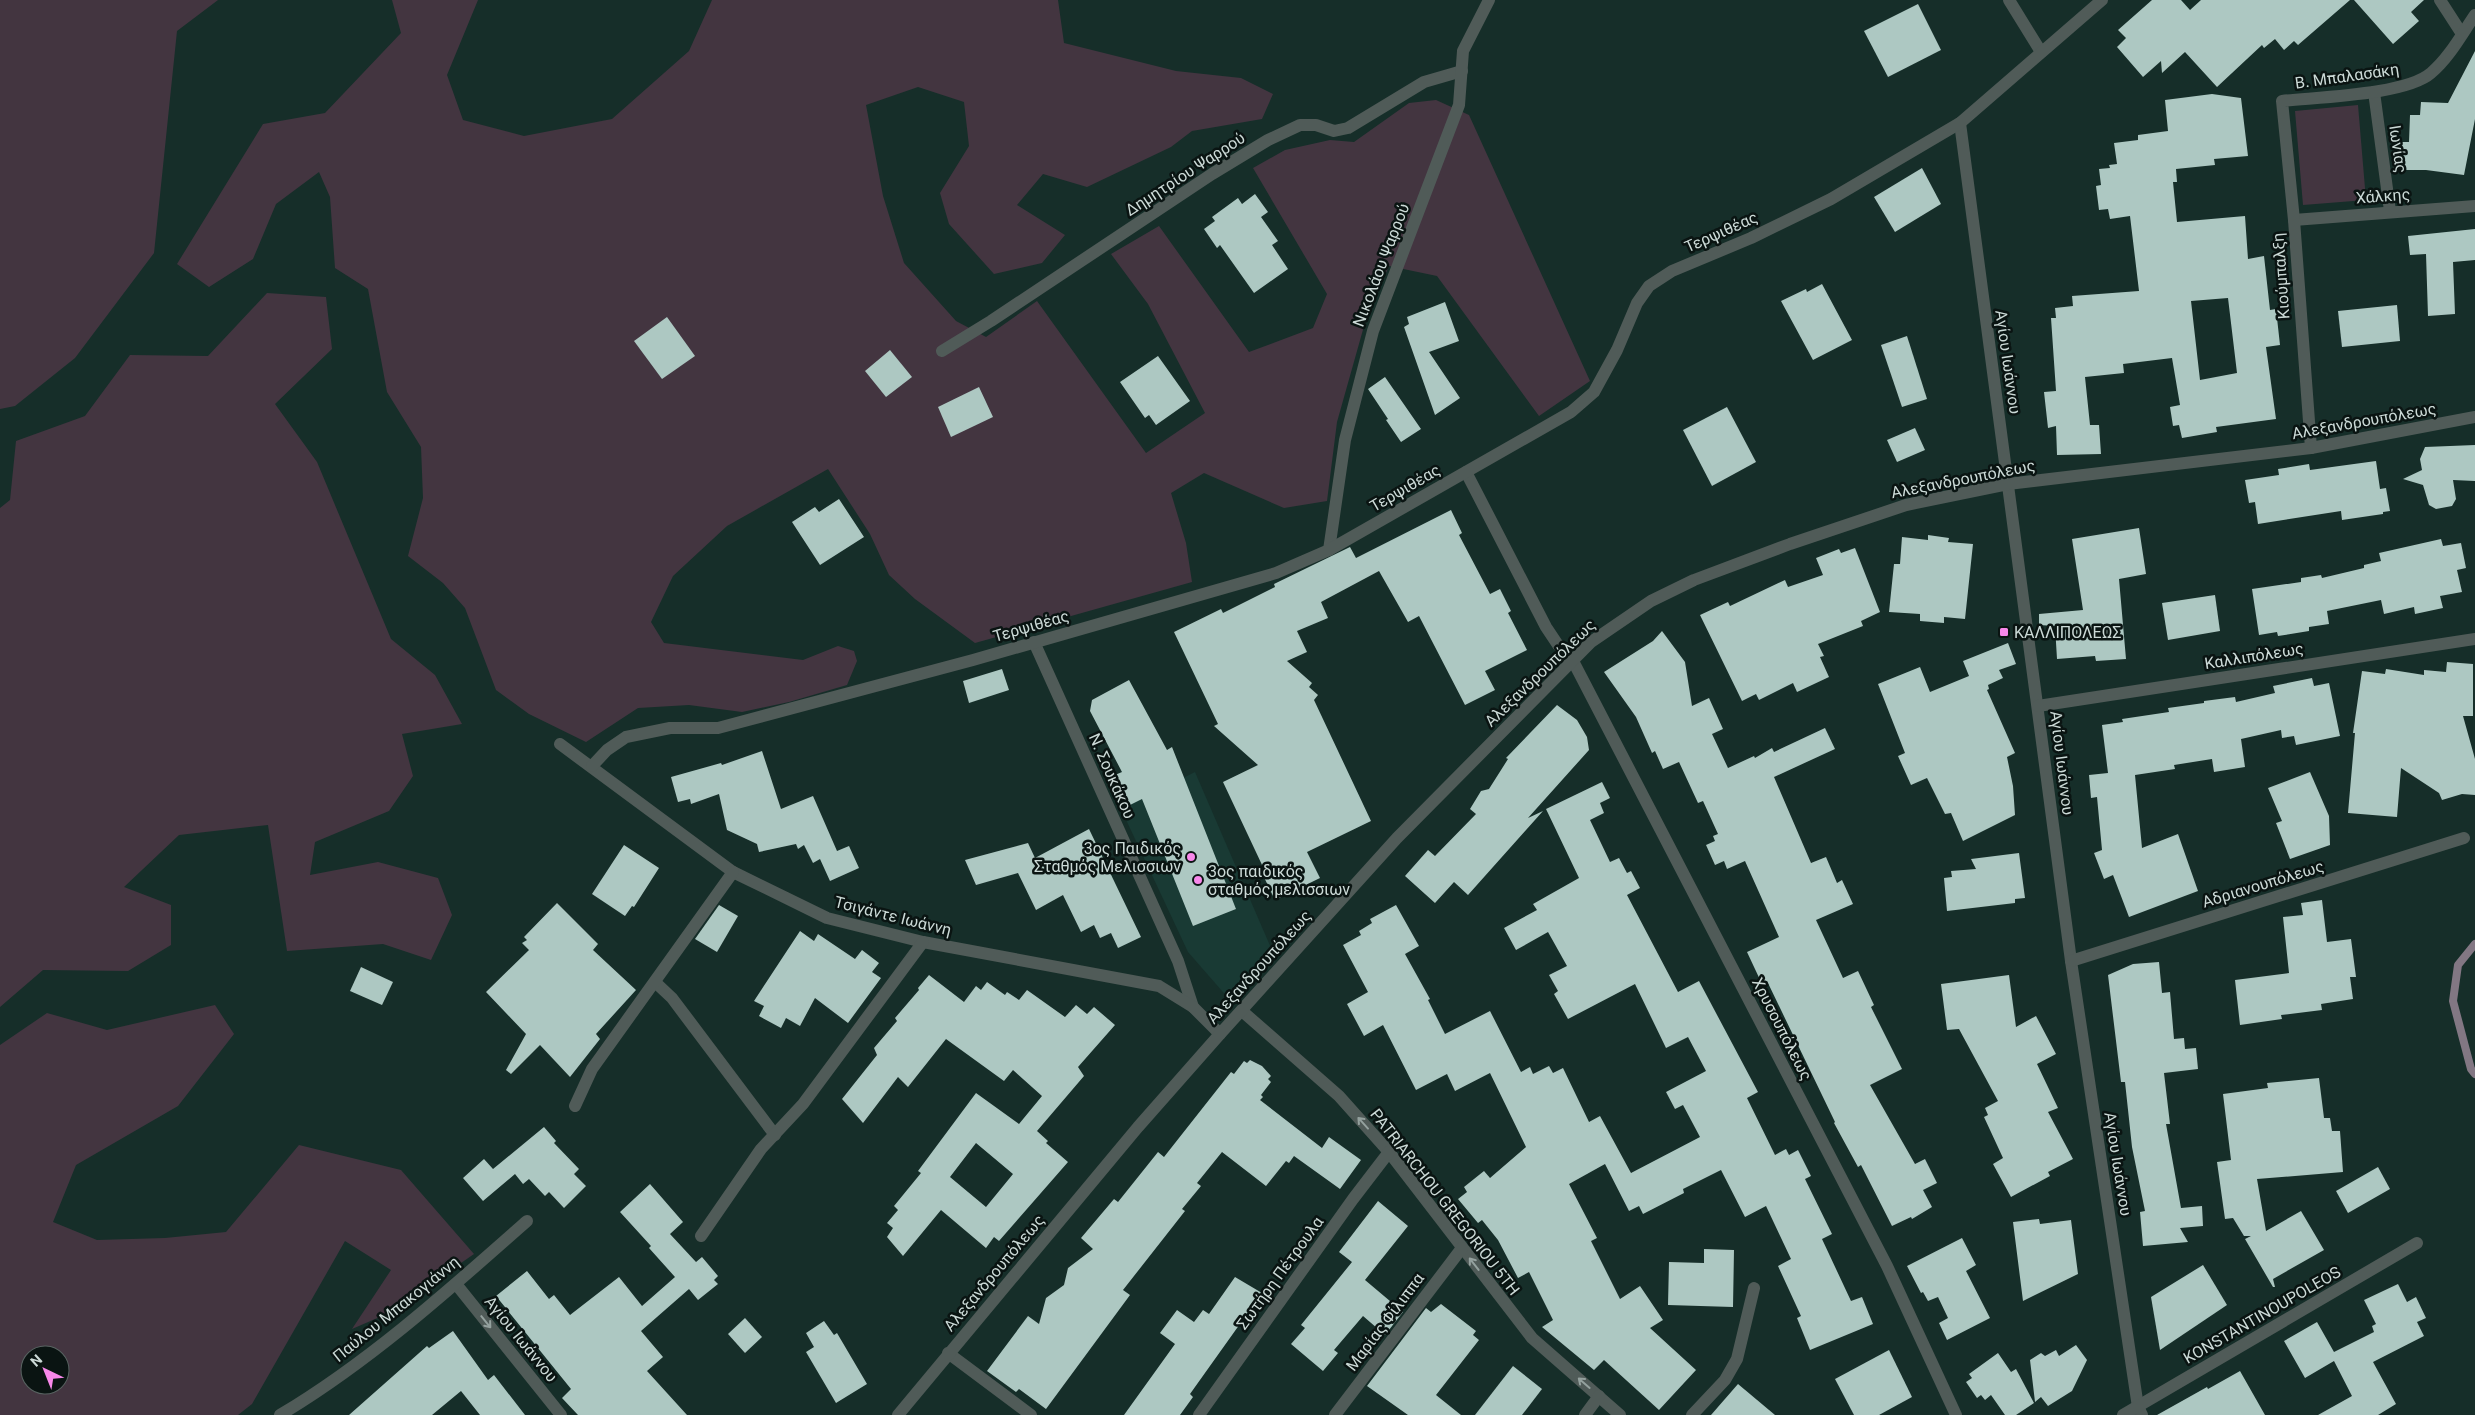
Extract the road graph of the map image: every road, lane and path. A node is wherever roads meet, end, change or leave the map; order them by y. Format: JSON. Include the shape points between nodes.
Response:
{"nodes":[{"id":1,"x":1489,"y":0,"type":"edge"},
{"id":2,"x":2009,"y":0,"type":"edge"},
{"id":3,"x":2102,"y":0,"type":"edge"},
{"id":4,"x":2440,"y":0,"type":"edge"},
{"id":5,"x":2475,"y":15,"type":"edge"},
{"id":6,"x":2462,"y":34,"type":"junction"},
{"id":7,"x":2041,"y":52,"type":"junction"},
{"id":8,"x":1462,"y":72,"type":"junction"},
{"id":9,"x":2374,"y":92,"type":"junction"},
{"id":10,"x":2282,"y":101,"type":"joint"},
{"id":11,"x":1960,"y":123,"type":"junction"},
{"id":12,"x":2475,"y":206,"type":"edge"},
{"id":13,"x":2390,"y":211,"type":"junction"},
{"id":14,"x":2294,"y":220,"type":"junction"},
{"id":15,"x":942,"y":351,"type":"dead end"},
{"id":16,"x":2475,"y":418,"type":"edge"},
{"id":17,"x":2311,"y":448,"type":"junction"},
{"id":18,"x":1466,"y":472,"type":"junction"},
{"id":19,"x":2008,"y":484,"type":"junction"},
{"id":20,"x":1329,"y":550,"type":"junction"},
{"id":21,"x":2475,"y":639,"type":"edge"},
{"id":22,"x":1034,"y":642,"type":"junction"},
{"id":23,"x":1573,"y":661,"type":"junction"},
{"id":24,"x":2038,"y":706,"type":"junction"},
{"id":25,"x":560,"y":744,"type":"dead end"},
{"id":26,"x":592,"y":766,"type":"junction"},
{"id":27,"x":2464,"y":838,"type":"dead end"},
{"id":28,"x":733,"y":872,"type":"junction"},
{"id":29,"x":923,"y":942,"type":"junction"},
{"id":30,"x":2071,"y":961,"type":"junction"},
{"id":31,"x":655,"y":982,"type":"junction"},
{"id":32,"x":1193,"y":1007,"type":"junction"},
{"id":33,"x":1242,"y":1011,"type":"junction"},
{"id":34,"x":1220,"y":1034,"type":"junction"},
{"id":35,"x":575,"y":1106,"type":"dead end"},
{"id":36,"x":775,"y":1135,"type":"junction"},
{"id":37,"x":1390,"y":1152,"type":"junction"},
{"id":38,"x":527,"y":1221,"type":"dead end"},
{"id":39,"x":701,"y":1236,"type":"dead end"},
{"id":40,"x":2418,"y":1243,"type":"dead end"},
{"id":41,"x":1462,"y":1248,"type":"junction"},
{"id":42,"x":456,"y":1284,"type":"junction"},
{"id":43,"x":1754,"y":1288,"type":"dead end"},
{"id":44,"x":948,"y":1354,"type":"junction"},
{"id":45,"x":1599,"y":1396,"type":"junction"},
{"id":46,"x":301,"y":1409,"type":"edge"},
{"id":47,"x":2140,"y":1411,"type":"edge"},
{"id":48,"x":280,"y":1415,"type":"edge"},
{"id":49,"x":561,"y":1415,"type":"edge"},
{"id":50,"x":898,"y":1415,"type":"edge"},
{"id":51,"x":1031,"y":1415,"type":"edge"},
{"id":52,"x":1199,"y":1415,"type":"edge"},
{"id":53,"x":1335,"y":1415,"type":"edge"},
{"id":54,"x":1585,"y":1415,"type":"edge"},
{"id":55,"x":1620,"y":1415,"type":"edge"},
{"id":56,"x":1692,"y":1415,"type":"edge"},
{"id":57,"x":1956,"y":1415,"type":"edge"},
{"id":58,"x":2123,"y":1415,"type":"edge"}],
"edges":[{"from":1,"to":8,"type":"street","name":"Νικολάου Ψαρρού","via":[[1463,51]]},
{"from":2,"to":7,"type":"street"},
{"from":3,"to":7,"type":"street","name":"Τερψιθέας"},
{"from":4,"to":6,"type":"street"},
{"from":5,"to":6,"type":"street","name":"Β. Μπαλασάκη"},
{"from":6,"to":9,"type":"street","name":"Β. Μπαλασάκη","via":[[2430,75]]},
{"from":7,"to":11,"type":"street","name":"Τερψιθέας"},
{"from":8,"to":15,"type":"street","name":"Δημητρίου Ψαρρού","via":[[1424,82],[1348,128],[1334,131],[1316,125],[1300,125],[1268,140]]},
{"from":8,"to":20,"type":"street","name":"Νικολάου Ψαρρού","via":[[1459,105],[1373,331],[1345,440]]},
{"from":9,"to":10,"type":"street","name":"Β. Μπαλασάκη"},
{"from":9,"to":13,"type":"street","name":"Ιωνίας"},
{"from":10,"to":14,"type":"street","name":"Κιούμπαλξη"},
{"from":11,"to":18,"type":"street","name":"Τερψιθέας","via":[[1830,199],[1672,272],[1649,286],[1637,302],[1617,350],[1594,392],[1571,412]]},
{"from":11,"to":19,"type":"street","name":"Αγίου Ιωάννου"},
{"from":12,"to":13,"type":"street","name":"Χάλκης"},
{"from":13,"to":14,"type":"street","name":"Χάλκης"},
{"from":14,"to":17,"type":"street","name":"Κιούμπαλξη"},
{"from":16,"to":17,"type":"street","name":"Αλεξανδρουπόλεως"},
{"from":17,"to":19,"type":"street","name":"Αλεξανδρουπόλεως"},
{"from":18,"to":20,"type":"street","name":"Τερψιθέας"},
{"from":18,"to":23,"type":"street","name":"Χρυσουπόλεως","via":[[1546,627]]},
{"from":19,"to":23,"type":"street","name":"Αλεξανδρουπόλεως","via":[[1906,505],[1694,580],[1621,620],[1591,642]]},
{"from":19,"to":24,"type":"street","name":"Αγίου Ιωάννου"},
{"from":20,"to":22,"type":"street","name":"Τερψιθέας","via":[[1276,573]]},
{"from":21,"to":24,"type":"street","name":"Καλλιπόλεως"},
{"from":22,"to":26,"type":"street","name":"Τερψιθέας","via":[[718,728],[670,728],[626,737]]},
{"from":22,"to":32,"type":"street","name":"Ν. Σουκάκου","via":[[1178,961]]},
{"from":23,"to":33,"type":"street","name":"Αλεξανδρουπόλεως","via":[[1397,838]]},
{"from":23,"to":57,"type":"street","name":"Χρυσουπόλεως","via":[[1886,1266]]},
{"from":24,"to":30,"type":"street","name":"Αγίου Ιωάννου"},
{"from":25,"to":26,"type":"street","name":"Τσιγάντε Ιωάννη"},
{"from":26,"to":28,"type":"street","name":"Τσιγάντε Ιωάννη"},
{"from":27,"to":30,"type":"street","name":"Αδριανουπόλεως"},
{"from":28,"to":29,"type":"street","name":"Τσιγάντε Ιωάννη","via":[[827,918]]},
{"from":28,"to":31,"type":"street"},
{"from":29,"to":32,"type":"street","name":"Τσιγάντε Ιωάννη","via":[[1159,986]]},
{"from":29,"to":36,"type":"street","via":[[803,1104]]},
{"from":30,"to":47,"type":"street","name":"Αγίου Ιωάννου"},
{"from":31,"to":35,"type":"street","via":[[592,1069]]},
{"from":31,"to":36,"type":"street","via":[[672,998]]},
{"from":32,"to":34,"type":"street","name":"Τσιγάντε Ιωάννη"},
{"from":33,"to":34,"type":"street","name":"Αλεξανδρουπόλεως"},
{"from":37,"to":33,"type":"street","name":"PATRIARCHOU GREGORIOU 5TH","one_way":true,"via":[[1339,1096]]},
{"from":34,"to":44,"type":"street","name":"Αλεξανδρουπόλεως","via":[[1131,1134]]},
{"from":36,"to":39,"type":"street","via":[[761,1149]]},
{"from":37,"to":41,"type":"street","name":"PATRIARCHOU GREGORIOU 5TH"},
{"from":37,"to":52,"type":"street","name":"Σωτήρη Πέτρουλα"},
{"from":38,"to":42,"type":"street","name":"Παύλου Μπακογιάννη"},
{"from":40,"to":47,"type":"street","name":"KONSTANTINOUPOLEOS"},
{"from":45,"to":41,"type":"street","name":"PATRIARCHOU GREGORIOU 5TH","one_way":true,"via":[[1532,1338]]},
{"from":41,"to":53,"type":"street","name":"Μαρίας Φίλιππα"},
{"from":42,"to":46,"type":"street","name":"Παύλου Μπακογιάννη"},
{"from":42,"to":49,"type":"street","name":"Αγίου Ιωάννου","one_way":true},
{"from":43,"to":56,"type":"street","via":[[1737,1358],[1725,1380]]},
{"from":44,"to":50,"type":"street","name":"Αλεξανδρουπόλεως"},
{"from":44,"to":51,"type":"street"},
{"from":45,"to":54,"type":"street"},
{"from":45,"to":55,"type":"street","name":"PATRIARCHOU GREGORIOU 5TH"},
{"from":46,"to":48,"type":"street","name":"Παύλου Μπακογιάννη"},
{"from":47,"to":58,"type":"street","name":"KONSTANTINOUPOLEOS"}]}
